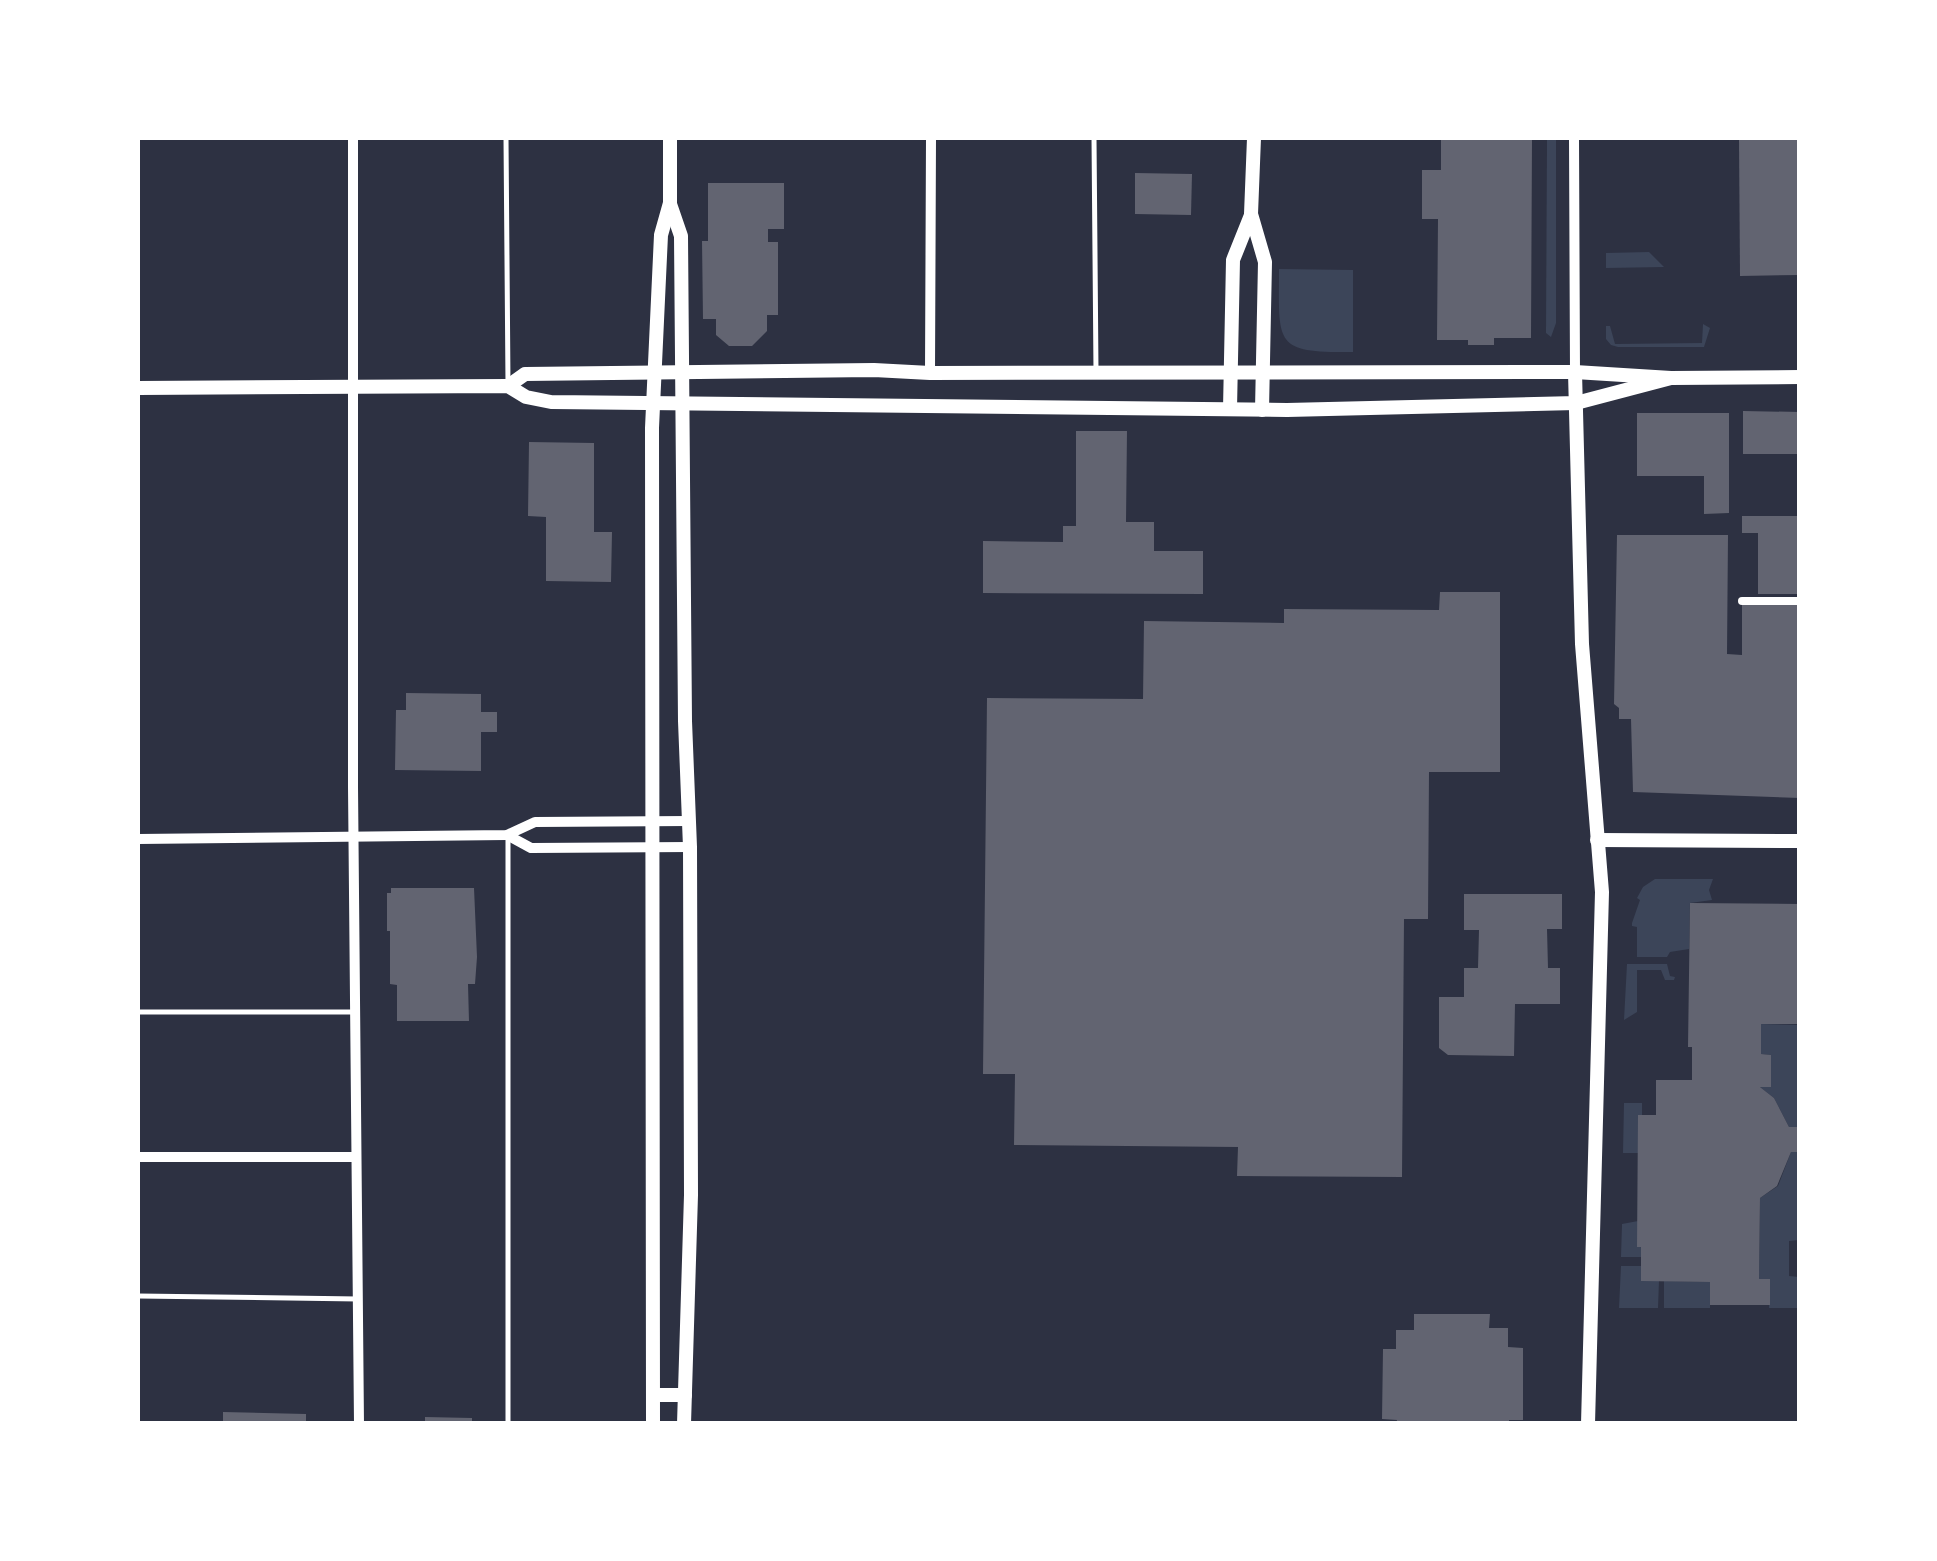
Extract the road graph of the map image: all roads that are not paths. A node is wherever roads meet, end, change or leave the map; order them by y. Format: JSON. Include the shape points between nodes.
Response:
{"nodes":[{"id":1,"x":352,"y":138,"type":"edge"},
{"id":2,"x":506,"y":138,"type":"edge"},
{"id":3,"x":670,"y":138,"type":"edge"},
{"id":4,"x":931,"y":138,"type":"edge"},
{"id":5,"x":1094,"y":138,"type":"edge"},
{"id":6,"x":1254,"y":138,"type":"edge"},
{"id":7,"x":1574,"y":138,"type":"edge"},
{"id":8,"x":670,"y":203,"type":"junction"},
{"id":9,"x":1251,"y":214,"type":"junction"},
{"id":10,"x":681,"y":372,"type":"junction"},
{"id":11,"x":1575,"y":372,"type":"junction"},
{"id":12,"x":655,"y":373,"type":"junction"},
{"id":13,"x":930,"y":373,"type":"junction"},
{"id":14,"x":1096,"y":374,"type":"junction"},
{"id":15,"x":1230,"y":374,"type":"junction"},
{"id":16,"x":1263,"y":375,"type":"junction"},
{"id":17,"x":1800,"y":376,"type":"edge"},
{"id":18,"x":1671,"y":378,"type":"junction"},
{"id":19,"x":508,"y":386,"type":"junction"},
{"id":20,"x":138,"y":388,"type":"edge"},
{"id":21,"x":352,"y":388,"type":"junction"},
{"id":22,"x":653,"y":403,"type":"junction"},
{"id":23,"x":1576,"y":403,"type":"junction"},
{"id":24,"x":683,"y":404,"type":"junction"},
{"id":25,"x":1230,"y":409,"type":"junction"},
{"id":26,"x":1262,"y":410,"type":"junction"},
{"id":27,"x":1742,"y":600,"type":"dead end"},
{"id":28,"x":1800,"y":601,"type":"edge"},
{"id":29,"x":689,"y":820,"type":"junction"},
{"id":30,"x":652,"y":822,"type":"junction"},
{"id":31,"x":508,"y":835,"type":"junction"},
{"id":32,"x":353,"y":837,"type":"junction"},
{"id":33,"x":138,"y":839,"type":"edge"},
{"id":34,"x":1596,"y":840,"type":"junction"},
{"id":35,"x":1800,"y":841,"type":"edge"},
{"id":36,"x":690,"y":847,"type":"junction"},
{"id":37,"x":653,"y":849,"type":"junction"},
{"id":38,"x":138,"y":1012,"type":"edge"},
{"id":39,"x":355,"y":1012,"type":"junction"},
{"id":40,"x":356,"y":1156,"type":"junction"},
{"id":41,"x":138,"y":1157,"type":"edge"},
{"id":42,"x":138,"y":1296,"type":"edge"},
{"id":43,"x":358,"y":1299,"type":"junction"},
{"id":44,"x":654,"y":1394,"type":"junction"},
{"id":45,"x":685,"y":1395,"type":"junction"},
{"id":46,"x":359,"y":1424,"type":"edge"},
{"id":47,"x":508,"y":1424,"type":"edge"},
{"id":48,"x":653,"y":1424,"type":"edge"},
{"id":49,"x":684,"y":1424,"type":"edge"},
{"id":50,"x":1588,"y":1424,"type":"edge"}],
"edges":[{"from":1,"to":21,"type":"street"},
{"from":2,"to":19,"type":"lane"},
{"from":3,"to":8,"type":"street"},
{"from":4,"to":13,"type":"street"},
{"from":5,"to":14,"type":"lane"},
{"from":6,"to":9,"type":"street"},
{"from":7,"to":11,"type":"street"},
{"from":8,"to":10,"type":"street","via":[[682,236]]},
{"from":8,"to":12,"type":"street","via":[[661,236]]},
{"from":9,"to":15,"type":"street","via":[[1232,260]]},
{"from":9,"to":16,"type":"street","via":[[1265,262]]},
{"from":10,"to":12,"type":"street"},
{"from":10,"to":13,"type":"street"},
{"from":10,"to":24,"type":"street"},
{"from":11,"to":16,"type":"street"},
{"from":11,"to":18,"type":"street"},
{"from":11,"to":23,"type":"street"},
{"from":12,"to":19,"type":"street","via":[[525,374]]},
{"from":12,"to":22,"type":"street"},
{"from":13,"to":14,"type":"street"},
{"from":14,"to":15,"type":"street"},
{"from":15,"to":16,"type":"street"},
{"from":15,"to":25,"type":"street"},
{"from":16,"to":26,"type":"street"},
{"from":17,"to":18,"type":"street"},
{"from":18,"to":23,"type":"street"},
{"from":19,"to":21,"type":"street"},
{"from":19,"to":22,"type":"street","via":[[551,402]]},
{"from":20,"to":21,"type":"street"},
{"from":21,"to":32,"type":"street"},
{"from":22,"to":24,"type":"street"},
{"from":22,"to":30,"type":"street"},
{"from":23,"to":26,"type":"street"},
{"from":23,"to":34,"type":"street","via":[[1582,644]]},
{"from":24,"to":25,"type":"street"},
{"from":24,"to":29,"type":"street"},
{"from":25,"to":26,"type":"street"},
{"from":27,"to":28,"type":"street"},
{"from":29,"to":30,"type":"street"},
{"from":29,"to":36,"type":"street"},
{"from":30,"to":31,"type":"street","via":[[534,822]]},
{"from":30,"to":37,"type":"street"},
{"from":31,"to":32,"type":"street"},
{"from":31,"to":37,"type":"street","via":[[531,848]]},
{"from":31,"to":47,"type":"lane"},
{"from":32,"to":33,"type":"street"},
{"from":32,"to":39,"type":"street"},
{"from":34,"to":35,"type":"street"},
{"from":34,"to":50,"type":"street","via":[[1602,892]]},
{"from":36,"to":37,"type":"street"},
{"from":36,"to":45,"type":"street"},
{"from":37,"to":44,"type":"street"},
{"from":38,"to":39,"type":"lane"},
{"from":39,"to":40,"type":"street"},
{"from":40,"to":41,"type":"street"},
{"from":40,"to":43,"type":"street"},
{"from":42,"to":43,"type":"lane"},
{"from":43,"to":46,"type":"street"},
{"from":44,"to":45,"type":"street"},
{"from":44,"to":48,"type":"street"},
{"from":45,"to":49,"type":"street"}]}
